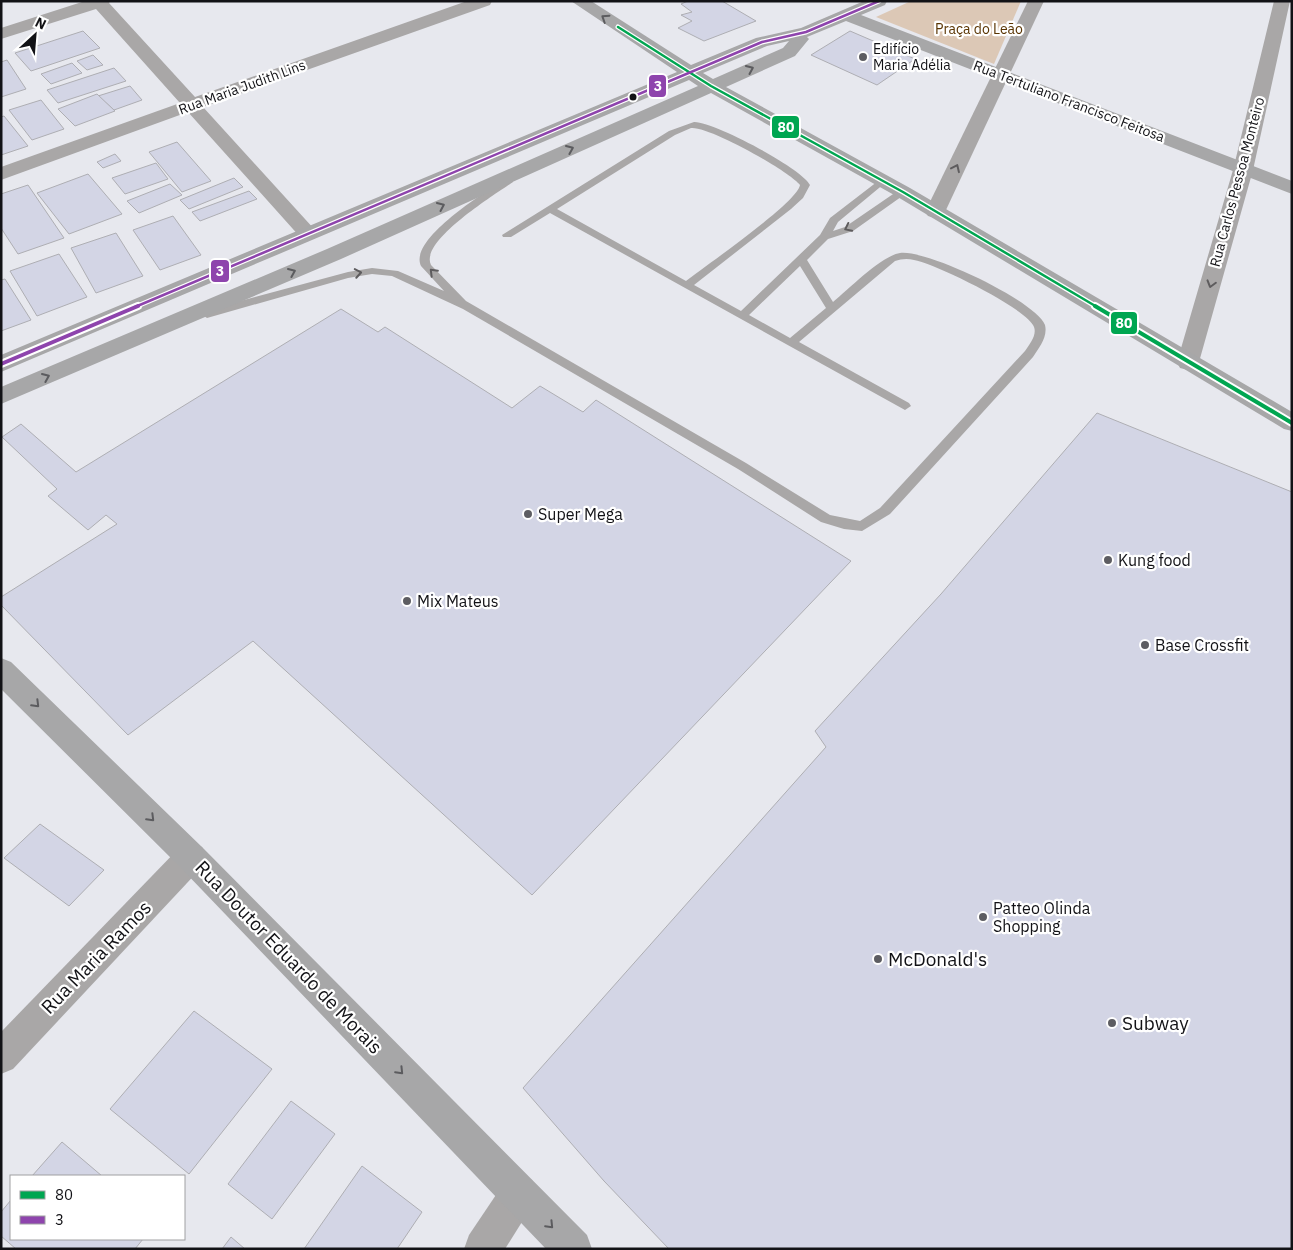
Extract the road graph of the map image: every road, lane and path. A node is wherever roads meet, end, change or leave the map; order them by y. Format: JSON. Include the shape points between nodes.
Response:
{"nodes":[{"id":1,"x":484,"y":1,"type":"edge"},
{"id":2,"x":579,"y":1,"type":"edge"},
{"id":3,"x":879,"y":1,"type":"edge"},
{"id":4,"x":1036,"y":1,"type":"edge"},
{"id":5,"x":1282,"y":1,"type":"edge"},
{"id":6,"x":100,"y":2,"type":"edge"},
{"id":7,"x":846,"y":15,"type":"junction"},
{"id":8,"x":806,"y":32,"type":"junction"},
{"id":9,"x":1,"y":34,"type":"edge"},
{"id":10,"x":689,"y":73,"type":"junction"},
{"id":11,"x":1000,"y":74,"type":"junction"},
{"id":12,"x":711,"y":86,"type":"junction"},
{"id":13,"x":193,"y":104,"type":"junction"},
{"id":14,"x":525,"y":168,"type":"junction"},
{"id":15,"x":1243,"y":170,"type":"junction"},
{"id":16,"x":1,"y":174,"type":"edge"},
{"id":17,"x":882,"y":181,"type":"junction"},
{"id":18,"x":1292,"y":188,"type":"edge"},
{"id":19,"x":903,"y":192,"type":"junction"},
{"id":20,"x":550,"y":209,"type":"junction"},
{"id":21,"x":935,"y":212,"type":"junction"},
{"id":22,"x":308,"y":234,"type":"junction"},
{"id":23,"x":506,"y":235,"type":"dead end"},
{"id":24,"x":824,"y":237,"type":"junction"},
{"id":25,"x":801,"y":259,"type":"junction"},
{"id":26,"x":687,"y":285,"type":"junction"},
{"id":27,"x":467,"y":306,"type":"junction"},
{"id":28,"x":831,"y":308,"type":"junction"},
{"id":29,"x":742,"y":316,"type":"junction"},
{"id":30,"x":176,"y":322,"type":"junction"},
{"id":31,"x":791,"y":343,"type":"junction"},
{"id":32,"x":1188,"y":362,"type":"junction"},
{"id":33,"x":1,"y":364,"type":"edge"},
{"id":34,"x":1,"y":396,"type":"edge"},
{"id":35,"x":905,"y":406,"type":"dead end"},
{"id":36,"x":1292,"y":423,"type":"edge"},
{"id":37,"x":1,"y":670,"type":"edge"},
{"id":38,"x":191,"y":857,"type":"junction"},
{"id":39,"x":1,"y":1057,"type":"edge"},
{"id":40,"x":519,"y":1194,"type":"junction"},
{"id":41,"x":483,"y":1249,"type":"edge"},
{"id":42,"x":573,"y":1249,"type":"edge"}],
"edges":[{"from":1,"to":13,"type":"street","name":"Rua Maria Judith Lins"},
{"from":10,"to":2,"type":"street","one_way":true},
{"from":3,"to":7,"type":"street"},
{"from":4,"to":11,"type":"street"},
{"from":5,"to":15,"type":"street","name":"Rua Carlos Pessoa Monteiro"},
{"from":6,"to":9,"type":"street"},
{"from":6,"to":13,"type":"street"},
{"from":7,"to":8,"type":"street"},
{"from":7,"to":11,"type":"street","name":"Rua Tertuliano Francisco Feitosa"},
{"from":8,"to":10,"type":"street","via":[[762,42]]},
{"from":12,"to":8,"type":"street","one_way":true,"via":[[789,52]]},
{"from":10,"to":12,"type":"street"},
{"from":10,"to":22,"type":"street"},
{"from":11,"to":15,"type":"street","name":"Rua Tertuliano Francisco Feitosa"},
{"from":21,"to":11,"type":"street","one_way":true},
{"from":14,"to":12,"type":"street","one_way":true},
{"from":12,"to":17,"type":"street"},
{"from":13,"to":16,"type":"street","name":"Rua Maria Judith Lins"},
{"from":13,"to":22,"type":"street"},
{"from":27,"to":14,"type":"lane","one_way":true,"via":[[426,266],[425,252],[450,224]]},
{"from":30,"to":14,"type":"street","one_way":true},
{"from":15,"to":18,"type":"street","name":"Rua Tertuliano Francisco Feitosa"},
{"from":15,"to":32,"type":"street","name":"Rua Carlos Pessoa Monteiro","one_way":true},
{"from":17,"to":19,"type":"street"},
{"from":17,"to":24,"type":"lane","via":[[834,220]]},
{"from":19,"to":21,"type":"street"},
{"from":19,"to":24,"type":"lane","one_way":true,"via":[[849,229]]},
{"from":20,"to":23,"type":"lane"},
{"from":20,"to":26,"type":"lane"},
{"from":20,"to":26,"type":"lane","via":[[660,140],[693,125],[714,130],[770,160],[804,183],[804,191],[798,198]]},
{"from":21,"to":32,"type":"street"},
{"from":22,"to":33,"type":"street"},
{"from":24,"to":25,"type":"lane"},
{"from":25,"to":28,"type":"lane"},
{"from":25,"to":29,"type":"lane"},
{"from":26,"to":29,"type":"lane"},
{"from":27,"to":28,"type":"lane","via":[[742,466],[814,513],[835,522],[862,526],[885,511],[1029,354],[1038,340],[1040,328],[1033,315],[1009,300],[935,263],[909,255],[891,259]]},
{"from":30,"to":27,"type":"lane","one_way":true,"via":[[329,279],[372,271],[403,276]]},
{"from":28,"to":31,"type":"lane"},
{"from":29,"to":31,"type":"lane"},
{"from":34,"to":30,"type":"street","one_way":true},
{"from":31,"to":35,"type":"lane"},
{"from":32,"to":36,"type":"street"},
{"from":37,"to":38,"type":"street","name":"Rua Doutor Eduardo de Morais","one_way":true},
{"from":38,"to":39,"type":"street","name":"Rua Maria Ramos"},
{"from":38,"to":40,"type":"street","name":"Rua Doutor Eduardo de Morais","one_way":true},
{"from":40,"to":41,"type":"street"},
{"from":40,"to":42,"type":"street","name":"Rua Doutor Eduardo de Morais","one_way":true}]}
